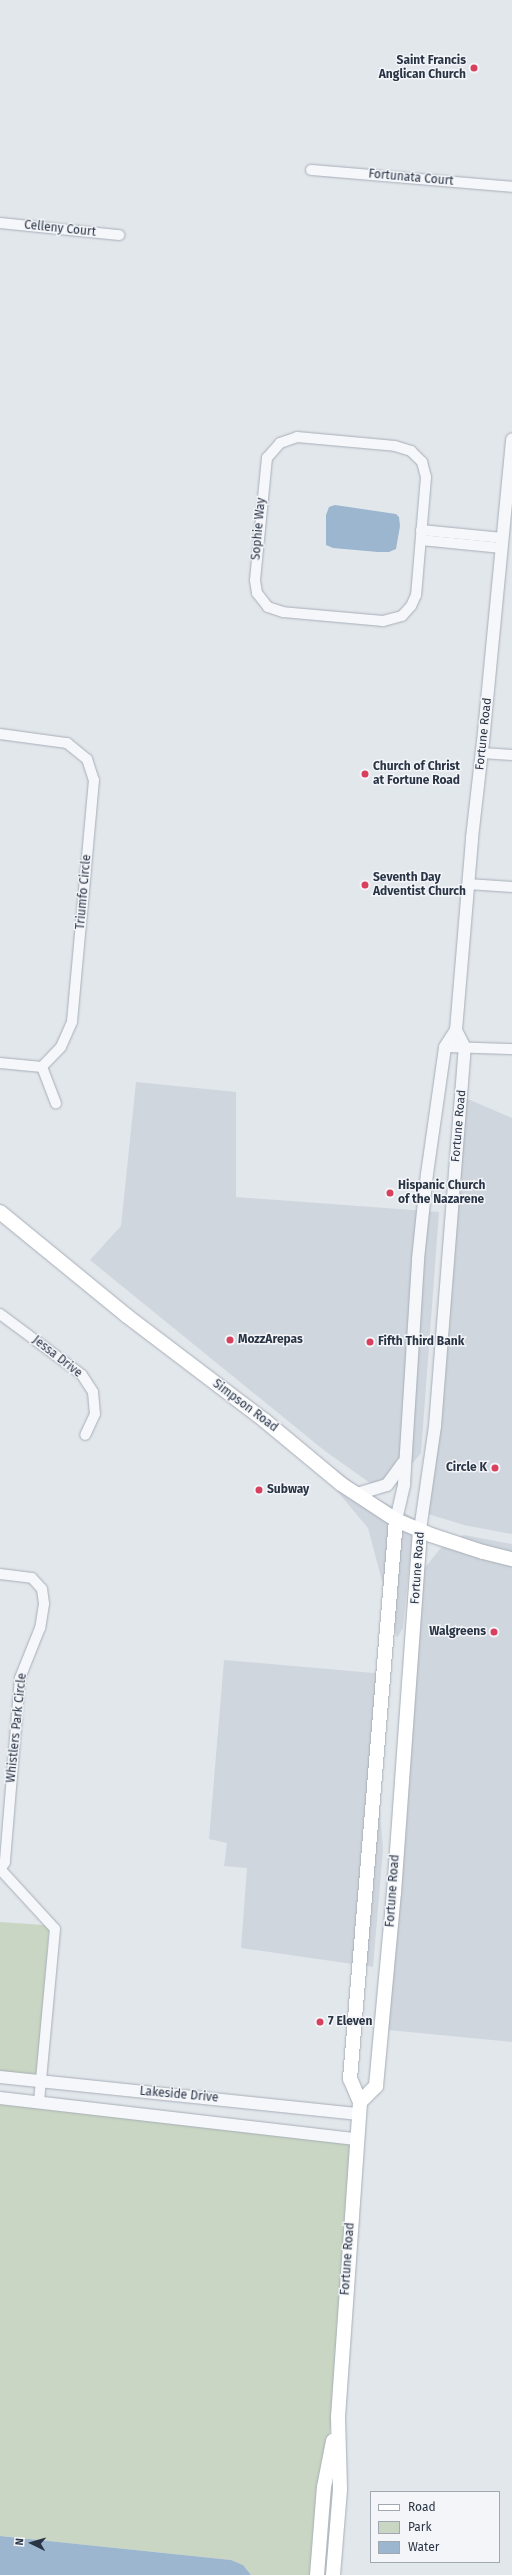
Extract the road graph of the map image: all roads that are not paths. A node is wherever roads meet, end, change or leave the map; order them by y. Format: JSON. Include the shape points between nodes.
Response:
{"nodes":[{"id":1,"x":311,"y":170,"type":"dead end"},
{"id":2,"x":512,"y":187,"type":"edge"},
{"id":3,"x":0,"y":223,"type":"edge"},
{"id":4,"x":119,"y":235,"type":"dead end"},
{"id":5,"x":512,"y":439,"type":"edge"},
{"id":6,"x":511,"y":467,"type":"edge"},
{"id":7,"x":510,"y":480,"type":"edge"},
{"id":8,"x":422,"y":530,"type":"junction"},
{"id":9,"x":421,"y":540,"type":"junction"},
{"id":10,"x":502,"y":543,"type":"junction"},
{"id":11,"x":0,"y":734,"type":"edge"},
{"id":12,"x":482,"y":753,"type":"junction"},
{"id":13,"x":512,"y":755,"type":"edge"},
{"id":14,"x":468,"y":884,"type":"junction"},
{"id":15,"x":512,"y":887,"type":"edge"},
{"id":16,"x":456,"y":1030,"type":"junction"},
{"id":17,"x":445,"y":1047,"type":"junction"},
{"id":18,"x":466,"y":1048,"type":"junction"},
{"id":19,"x":512,"y":1049,"type":"edge"},
{"id":20,"x":0,"y":1063,"type":"edge"},
{"id":21,"x":42,"y":1067,"type":"junction"},
{"id":22,"x":56,"y":1104,"type":"dead end"},
{"id":23,"x":0,"y":1212,"type":"edge"},
{"id":24,"x":0,"y":1314,"type":"edge"},
{"id":25,"x":86,"y":1435,"type":"dead end"},
{"id":26,"x":406,"y":1458,"type":"junction"},
{"id":27,"x":357,"y":1494,"type":"junction"},
{"id":28,"x":396,"y":1520,"type":"junction"},
{"id":29,"x":420,"y":1530,"type":"junction"},
{"id":30,"x":512,"y":1559,"type":"edge"},
{"id":31,"x":0,"y":1574,"type":"edge"},
{"id":32,"x":0,"y":1870,"type":"edge"},
{"id":33,"x":0,"y":2077,"type":"edge"},
{"id":34,"x":42,"y":2082,"type":"junction"},
{"id":35,"x":0,"y":2098,"type":"edge"},
{"id":36,"x":39,"y":2103,"type":"junction"},
{"id":37,"x":359,"y":2108,"type":"junction"},
{"id":38,"x":356,"y":2139,"type":"junction"},
{"id":39,"x":338,"y":2417,"type":"junction"},
{"id":40,"x":317,"y":2575,"type":"edge"},
{"id":41,"x":333,"y":2575,"type":"edge"}],
"edges":[{"from":1,"to":2,"type":"street","name":"Fortunata Court"},
{"from":3,"to":4,"type":"street","name":"Celleny Court"},
{"from":5,"to":6,"type":"street","name":"Fortune Road"},
{"from":6,"to":7,"type":"street","name":"Fortune Road"},
{"from":7,"to":10,"type":"street","name":"Fortune Road"},
{"from":8,"to":9,"type":"street","name":"Sophie Way"},
{"from":8,"to":9,"type":"street","name":"Sophie Way","via":[[425,472],[422,462],[411,451],[395,446],[350,442],[297,438],[284,440],[270,453],[265,467],[255,580],[257,593],[268,607],[283,612],[391,621],[402,616],[414,601]]},
{"from":8,"to":10,"type":"street"},
{"from":9,"to":10,"type":"street"},
{"from":10,"to":12,"type":"street","name":"Fortune Road"},
{"from":11,"to":21,"type":"street","name":"Triumfo Circle","via":[[67,743],[87,759],[94,780],[72,1022],[61,1047]]},
{"from":12,"to":13,"type":"street"},
{"from":12,"to":14,"type":"street","name":"Fortune Road"},
{"from":14,"to":15,"type":"street"},
{"from":14,"to":16,"type":"street","name":"Fortune Road"},
{"from":16,"to":17,"type":"street","name":"Fortune Road"},
{"from":16,"to":18,"type":"street"},
{"from":17,"to":18,"type":"street"},
{"from":17,"to":26,"type":"street","name":"Fortune Road","via":[[422,1221]]},
{"from":18,"to":19,"type":"street"},
{"from":18,"to":29,"type":"street","name":"Fortune Road","via":[[434,1426]]},
{"from":20,"to":21,"type":"street"},
{"from":21,"to":22,"type":"street"},
{"from":23,"to":27,"type":"main road","name":"Simpson Road","via":[[128,1316]]},
{"from":24,"to":25,"type":"street","name":"Jessa Drive","via":[[82,1375],[93,1392],[95,1414]]},
{"from":26,"to":27,"type":"street","via":[[387,1485]]},
{"from":26,"to":28,"type":"street","name":"Fortune Road","via":[[404,1484]]},
{"from":27,"to":28,"type":"main road","name":"Simpson Road"},
{"from":28,"to":29,"type":"main road","name":"Simpson Road"},
{"from":28,"to":37,"type":"main road","name":"Fortune Road","via":[[350,2079]]},
{"from":29,"to":30,"type":"main road","name":"Simpson Road","via":[[475,1550]]},
{"from":29,"to":37,"type":"main road","name":"Fortune Road","via":[[394,1893],[376,2086]]},
{"from":31,"to":32,"type":"street","name":"Whistlers Park Circle","via":[[32,1578],[42,1588],[44,1604],[40,1628],[20,1678],[5,1862]]},
{"from":32,"to":34,"type":"street","name":"Whistlers Park Circle","via":[[55,1928]]},
{"from":33,"to":34,"type":"street","name":"Lakeside Drive"},
{"from":34,"to":36,"type":"street","name":"Whistlers Park Circle"},
{"from":34,"to":37,"type":"street","name":"Lakeside Drive"},
{"from":35,"to":36,"type":"street","name":"Lakeside Drive"},
{"from":36,"to":38,"type":"street","name":"Lakeside Drive"},
{"from":37,"to":38,"type":"main road","name":"Fortune Road"},
{"from":38,"to":39,"type":"main road","name":"Fortune Road"},
{"from":39,"to":40,"type":"main road","name":"Fortune Road","via":[[324,2487]]},
{"from":39,"to":41,"type":"main road","name":"Fortune Road","via":[[340,2489]]}]}
